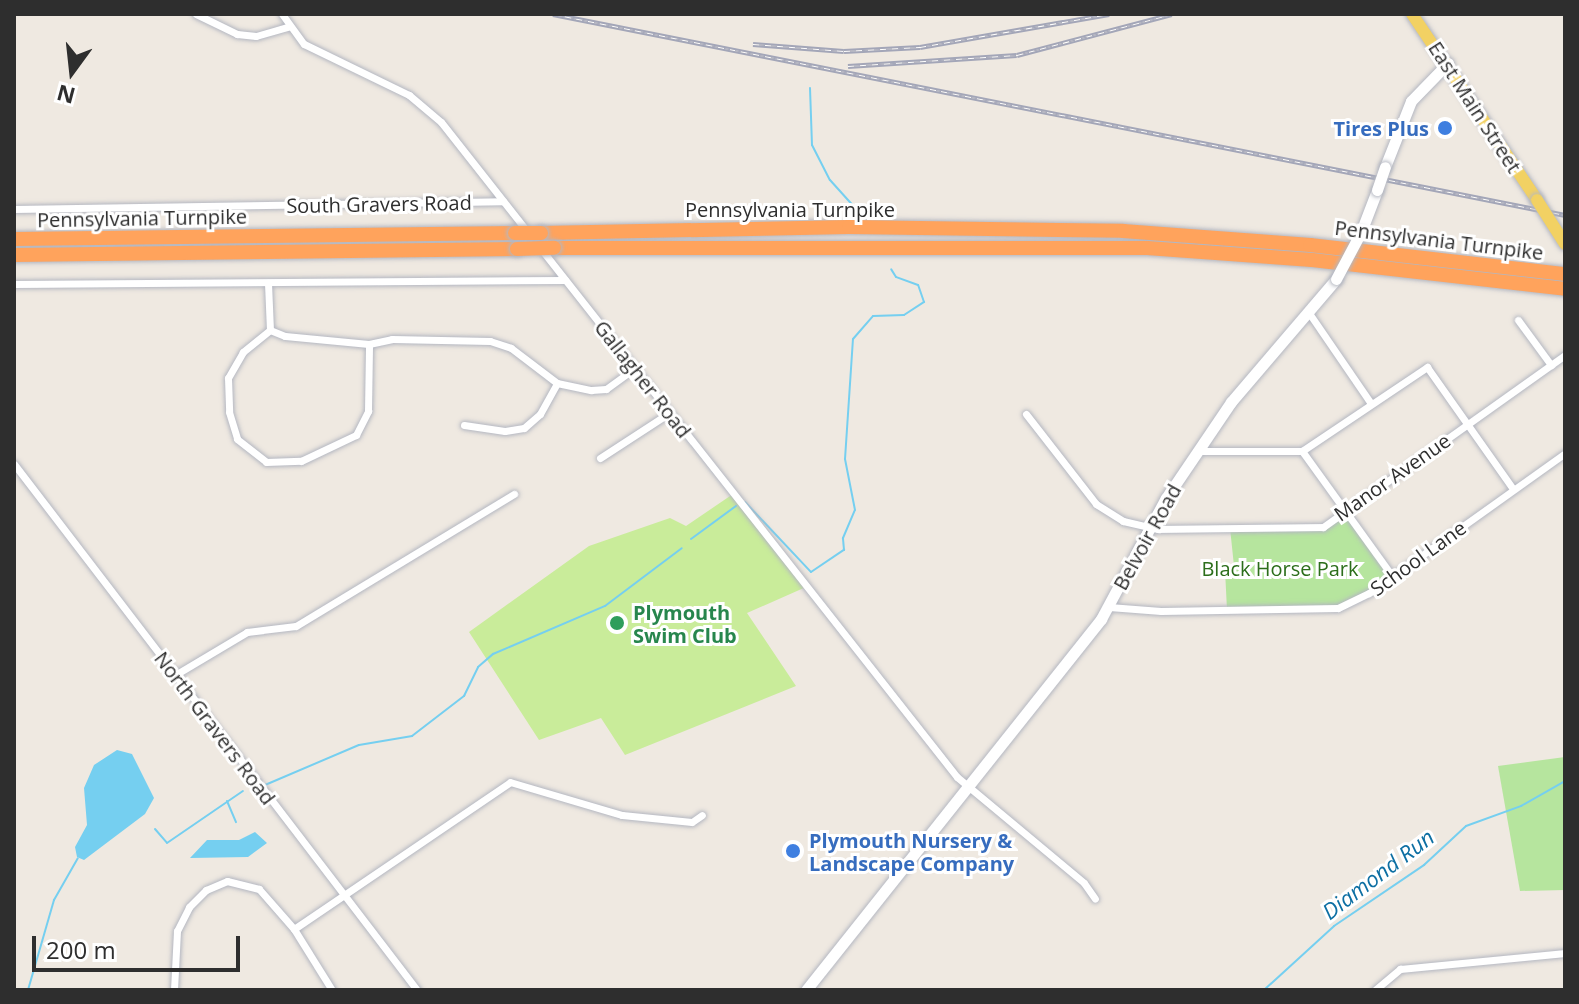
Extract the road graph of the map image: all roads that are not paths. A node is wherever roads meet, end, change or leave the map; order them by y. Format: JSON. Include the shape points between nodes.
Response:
{"nodes":[{"id":1,"x":196,"y":14,"type":"edge"},
{"id":2,"x":282,"y":14,"type":"edge"},
{"id":3,"x":1412,"y":14,"type":"edge"},
{"id":4,"x":288,"y":27,"type":"junction"},
{"id":5,"x":1448,"y":63,"type":"junction"},
{"id":6,"x":503,"y":201,"type":"junction"},
{"id":7,"x":14,"y":209,"type":"edge"},
{"id":8,"x":14,"y":239,"type":"edge"},
{"id":9,"x":1565,"y":244,"type":"edge"},
{"id":10,"x":14,"y":255,"type":"edge"},
{"id":11,"x":1565,"y":274,"type":"edge"},
{"id":12,"x":565,"y":280,"type":"junction"},
{"id":13,"x":268,"y":283,"type":"junction"},
{"id":14,"x":14,"y":284,"type":"edge"},
{"id":15,"x":1565,"y":289,"type":"edge"},
{"id":16,"x":1309,"y":313,"type":"junction"},
{"id":17,"x":1518,"y":320,"type":"dead end"},
{"id":18,"x":270,"y":330,"type":"junction"},
{"id":19,"x":369,"y":344,"type":"junction"},
{"id":20,"x":1565,"y":355,"type":"edge"},
{"id":21,"x":1551,"y":365,"type":"junction"},
{"id":22,"x":634,"y":369,"type":"junction"},
{"id":23,"x":557,"y":383,"type":"junction"},
{"id":24,"x":1370,"y":402,"type":"junction"},
{"id":25,"x":669,"y":413,"type":"junction"},
{"id":26,"x":1026,"y":414,"type":"dead end"},
{"id":27,"x":1467,"y":424,"type":"junction"},
{"id":28,"x":464,"y":425,"type":"dead end"},
{"id":29,"x":1196,"y":451,"type":"junction"},
{"id":30,"x":1302,"y":451,"type":"junction"},
{"id":31,"x":1565,"y":453,"type":"edge"},
{"id":32,"x":600,"y":458,"type":"dead end"},
{"id":33,"x":14,"y":464,"type":"edge"},
{"id":34,"x":1513,"y":489,"type":"junction"},
{"id":35,"x":514,"y":494,"type":"dead end"},
{"id":36,"x":1345,"y":511,"type":"junction"},
{"id":37,"x":1149,"y":528,"type":"junction"},
{"id":38,"x":1393,"y":577,"type":"junction"},
{"id":39,"x":1109,"y":607,"type":"junction"},
{"id":40,"x":175,"y":675,"type":"junction"},
{"id":41,"x":970,"y":786,"type":"junction"},
{"id":42,"x":702,"y":815,"type":"dead end"},
{"id":43,"x":344,"y":892,"type":"junction"},
{"id":44,"x":1095,"y":899,"type":"dead end"},
{"id":45,"x":294,"y":929,"type":"junction"},
{"id":46,"x":1565,"y":953,"type":"edge"},
{"id":47,"x":174,"y":990,"type":"edge"},
{"id":48,"x":332,"y":990,"type":"edge"},
{"id":49,"x":417,"y":990,"type":"edge"},
{"id":50,"x":806,"y":990,"type":"edge"},
{"id":51,"x":1375,"y":990,"type":"edge"}],
"edges":[{"from":1,"to":4,"type":"street","via":[[237,34],[256,36]]},
{"from":2,"to":4,"type":"street","name":"Gallagher Road"},
{"from":3,"to":5,"type":"main road","name":"East Main Street"},
{"from":4,"to":6,"type":"street","name":"Gallagher Road","via":[[316,51],[429,110]]},
{"from":5,"to":9,"type":"main road","name":"East Main Street","bridge":true},
{"from":5,"to":16,"type":"street","name":"Belvoir Road","bridge":true,"via":[[1411,101],[1361,232],[1336,279]]},
{"from":6,"to":7,"type":"street","name":"South Gravers Road"},
{"from":6,"to":12,"type":"street","name":"Gallagher Road"},
{"from":8,"to":11,"type":"highway","name":"Pennsylvania Turnpike","bridge":true,"via":[[849,227],[1123,231],[1310,245]]},
{"from":10,"to":15,"type":"highway","name":"Pennsylvania Turnpike","bridge":true,"via":[[1147,248],[1299,258]]},
{"from":12,"to":13,"type":"street"},
{"from":12,"to":22,"type":"street","name":"Gallagher Road"},
{"from":13,"to":14,"type":"street"},
{"from":13,"to":18,"type":"street"},
{"from":16,"to":24,"type":"street"},
{"from":16,"to":29,"type":"street","name":"Belvoir Road","via":[[1252,374]]},
{"from":17,"to":21,"type":"street"},
{"from":18,"to":19,"type":"street"},
{"from":18,"to":19,"type":"street","via":[[243,352],[228,378],[237,439],[266,462],[301,461],[356,435],[368,411]]},
{"from":19,"to":23,"type":"street","via":[[392,339],[490,341],[511,348]]},
{"from":20,"to":21,"type":"street","name":"Manor Avenue"},
{"from":21,"to":27,"type":"street","name":"Manor Avenue"},
{"from":22,"to":23,"type":"street","via":[[606,389]]},
{"from":22,"to":25,"type":"street","name":"Gallagher Road"},
{"from":23,"to":28,"type":"street","via":[[540,414],[524,428]]},
{"from":24,"to":27,"type":"street","via":[[1427,367]]},
{"from":24,"to":30,"type":"street"},
{"from":25,"to":32,"type":"street"},
{"from":25,"to":41,"type":"street","name":"Gallagher Road","via":[[957,777]]},
{"from":26,"to":37,"type":"street","via":[[1096,504],[1123,521]]},
{"from":27,"to":34,"type":"street"},
{"from":27,"to":36,"type":"street","name":"Manor Avenue"},
{"from":29,"to":30,"type":"street"},
{"from":29,"to":37,"type":"street","name":"Belvoir Road"},
{"from":30,"to":36,"type":"street"},
{"from":31,"to":34,"type":"street","name":"School Lane"},
{"from":33,"to":40,"type":"street","name":"North Gravers Road"},
{"from":34,"to":38,"type":"street","name":"School Lane"},
{"from":35,"to":40,"type":"street","via":[[296,626],[247,632]]},
{"from":36,"to":37,"type":"street","name":"Manor Avenue","via":[[1323,527]]},
{"from":36,"to":38,"type":"street"},
{"from":37,"to":39,"type":"street","name":"Belvoir Road"},
{"from":38,"to":39,"type":"street","name":"School Lane","via":[[1338,608]]},
{"from":39,"to":41,"type":"street","name":"Belvoir Road"},
{"from":40,"to":43,"type":"street","name":"North Gravers Road"},
{"from":41,"to":44,"type":"street","name":"Gallagher Road","via":[[1084,883]]},
{"from":41,"to":50,"type":"street","name":"Belvoir Road"},
{"from":42,"to":43,"type":"street","via":[[692,822],[622,815],[510,782]]},
{"from":43,"to":45,"type":"street"},
{"from":43,"to":49,"type":"street","name":"North Gravers Road"},
{"from":45,"to":47,"type":"street","via":[[259,889],[241,881],[206,890],[189,907],[177,931]]},
{"from":45,"to":48,"type":"street"},
{"from":46,"to":51,"type":"street","via":[[1400,969]]}]}
